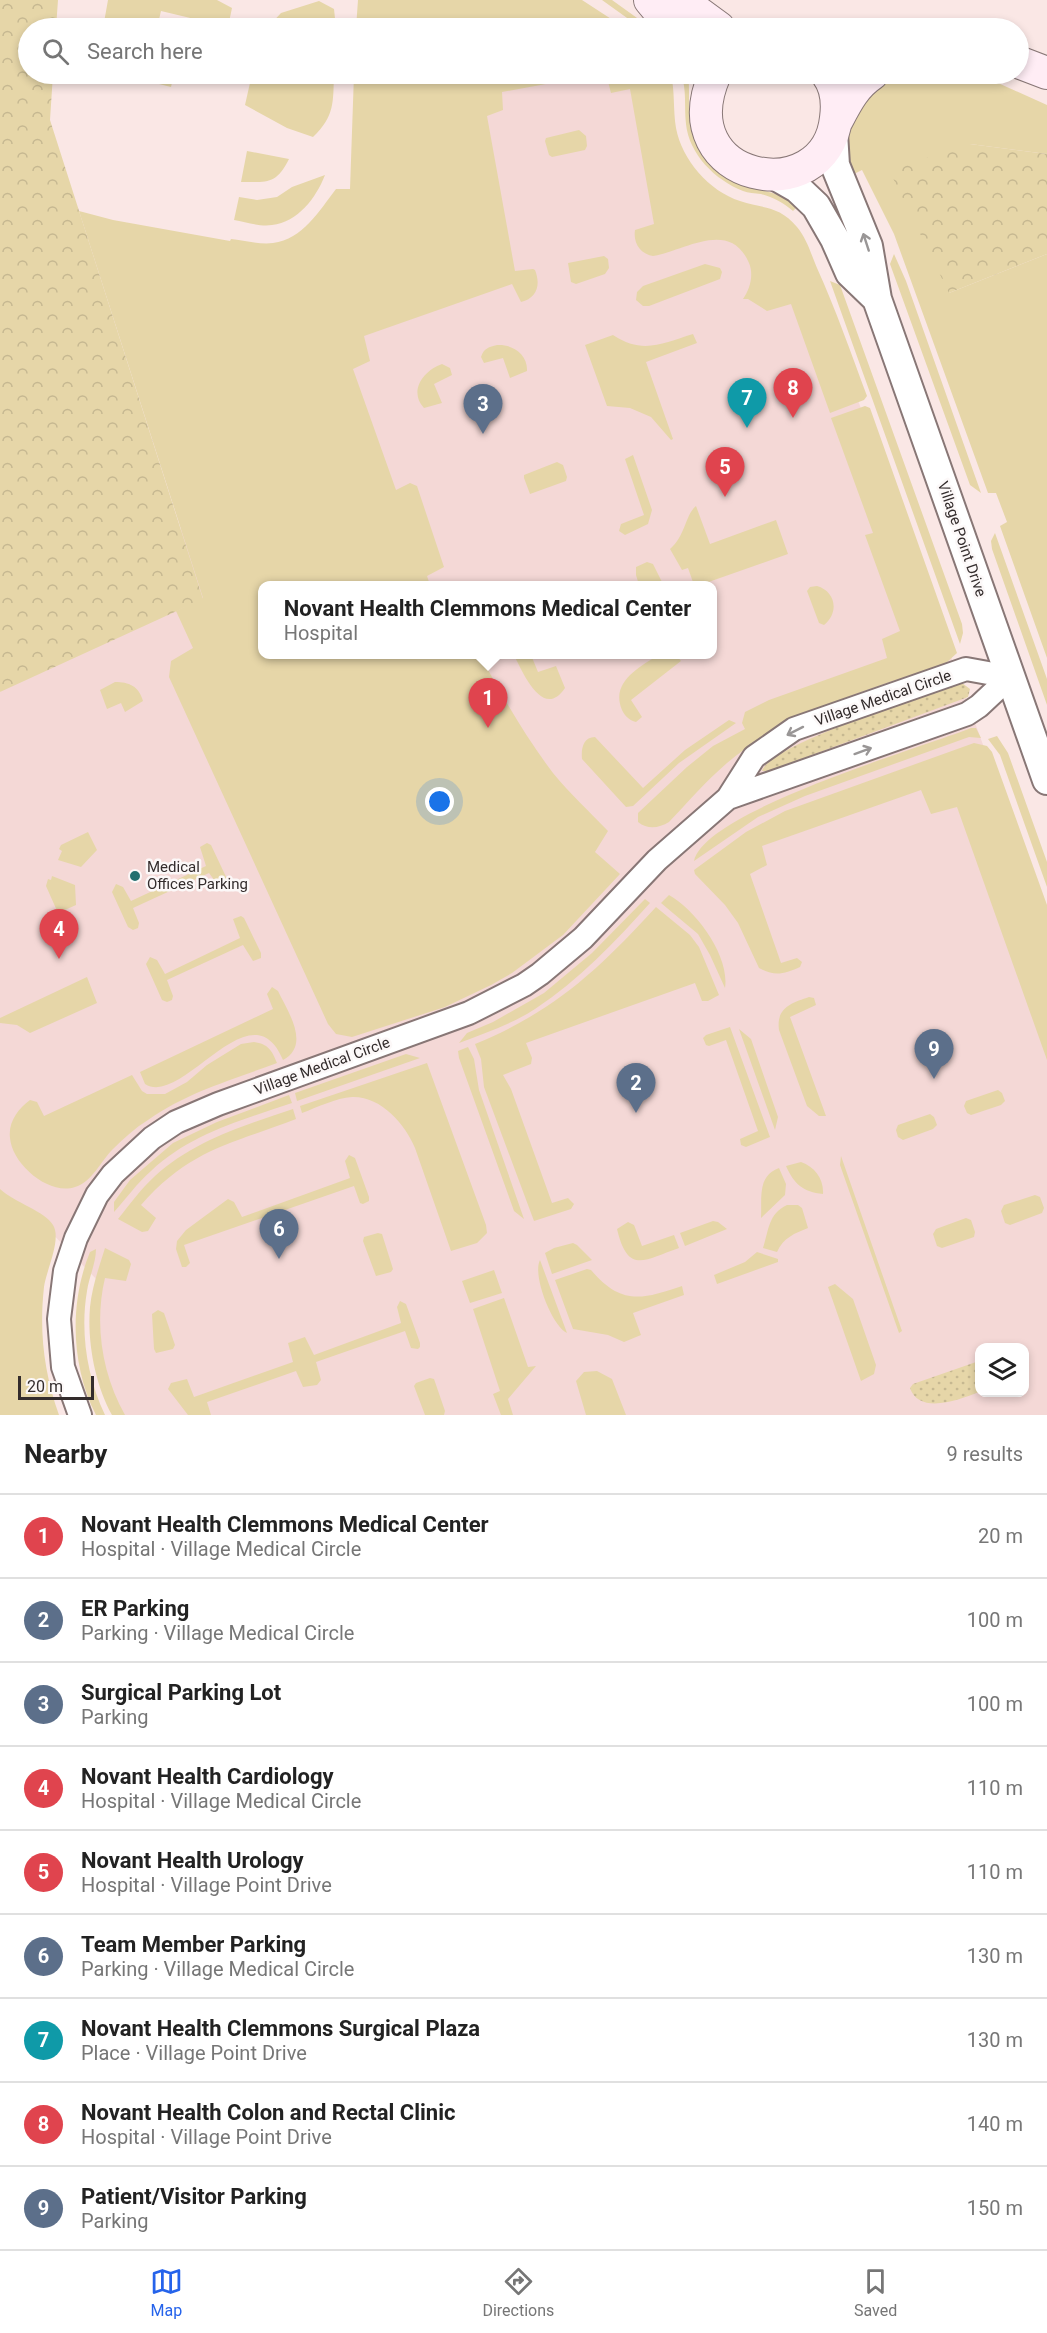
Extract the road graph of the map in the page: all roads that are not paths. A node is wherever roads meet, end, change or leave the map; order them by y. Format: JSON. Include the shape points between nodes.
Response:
{"nodes":[{"id":1,"x":650,"y":0,"type":"edge"},
{"id":2,"x":681,"y":0,"type":"edge"},
{"id":3,"x":665,"y":18,"type":"edge"},
{"id":4,"x":705,"y":18,"type":"edge"},
{"id":5,"x":1029,"y":66,"type":"edge"},
{"id":6,"x":1047,"y":73,"type":"edge"},
{"id":7,"x":707,"y":84,"type":"edge"},
{"id":8,"x":831,"y":84,"type":"edge"},
{"id":9,"x":859,"y":84,"type":"edge"},
{"id":10,"x":834,"y":128,"type":"junction"},
{"id":11,"x":776,"y":176,"type":"junction"},
{"id":12,"x":877,"y":299,"type":"junction"},
{"id":13,"x":1010,"y":677,"type":"junction"},
{"id":14,"x":1047,"y":780,"type":"edge"},
{"id":15,"x":728,"y":798,"type":"junction"},
{"id":16,"x":80,"y":1415,"type":"edge"}],
"edges":[{"from":1,"to":3,"type":"main road"},
{"from":2,"to":4,"type":"main road"},
{"from":5,"to":6,"type":"main road"},
{"from":7,"to":11,"type":"main road","via":[[704,113],[720,152],[755,174]]},
{"from":8,"to":10,"type":"main road","via":[[837,107]]},
{"from":9,"to":10,"type":"main road"},
{"from":10,"to":11,"type":"main road","via":[[824,150],[811,163]]},
{"from":12,"to":10,"type":"street","name":"Village Point Drive","one_way":true,"via":[[868,246],[835,165]]},
{"from":11,"to":12,"type":"street","name":"Village Point Drive","via":[[816,206],[850,273]]},
{"from":12,"to":13,"type":"street","name":"Village Point Drive"},
{"from":13,"to":14,"type":"street","name":"Village Point Drive"},
{"from":15,"to":13,"type":"street","name":"Village Medical Circle","one_way":true,"via":[[967,714]]},
{"from":13,"to":15,"type":"street","name":"Village Medical Circle","one_way":true,"via":[[966,669],[794,729],[754,757]]},
{"from":15,"to":16,"type":"street","name":"Village Medical Circle","via":[[657,860],[583,938],[524,985],[469,1013],[285,1078],[176,1122],[134,1154],[97,1196],[65,1271],[59,1319],[63,1367]]}]}
